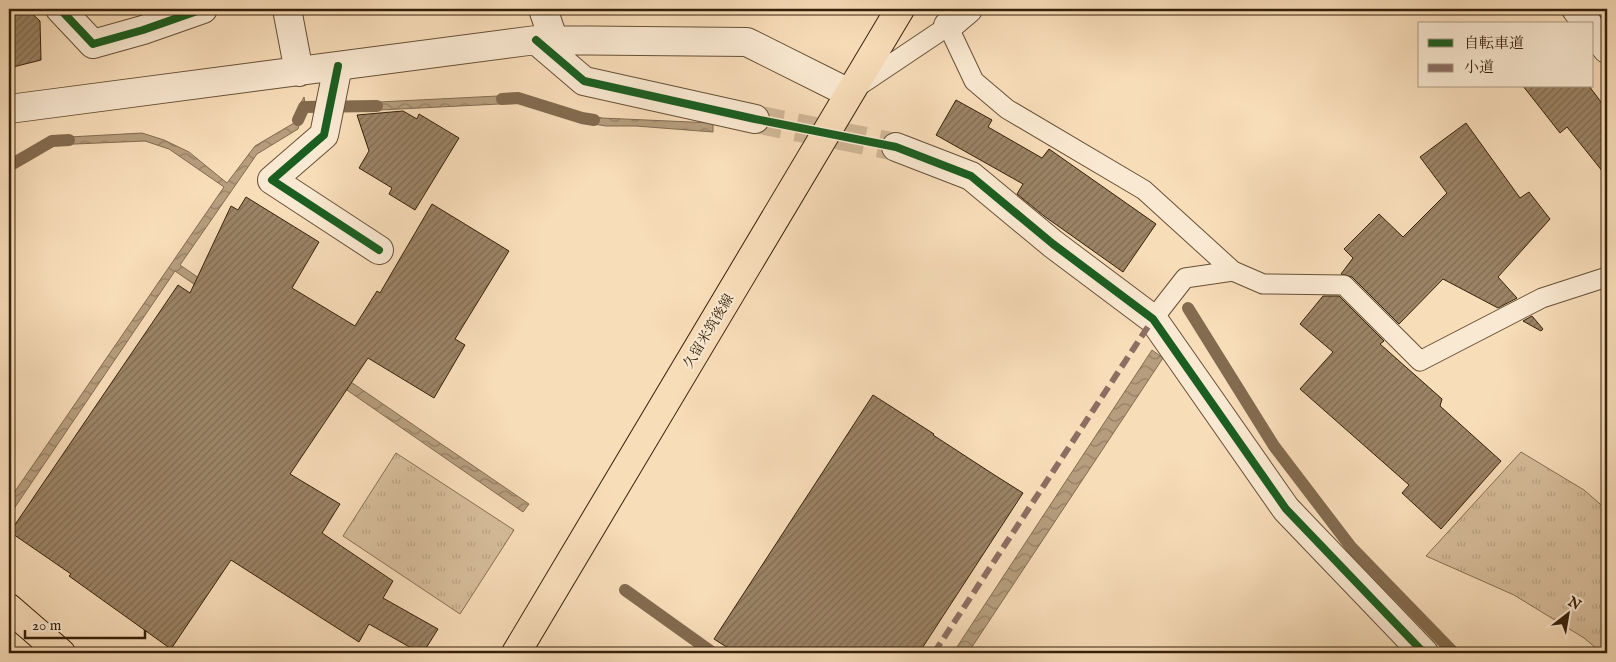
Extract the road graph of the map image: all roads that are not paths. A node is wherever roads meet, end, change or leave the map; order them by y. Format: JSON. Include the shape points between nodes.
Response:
{"nodes":[{"id":1,"x":60,"y":9,"type":"edge"},
{"id":2,"x":203,"y":9,"type":"edge"},
{"id":3,"x":287,"y":9,"type":"edge"},
{"id":4,"x":543,"y":9,"type":"edge"},
{"id":5,"x":900,"y":9,"type":"edge"},
{"id":6,"x":1576,"y":9,"type":"edge"},
{"id":7,"x":958,"y":17,"type":"edge"},
{"id":8,"x":1586,"y":22,"type":"edge"},
{"id":9,"x":1594,"y":33,"type":"edge"},
{"id":10,"x":545,"y":40,"type":"junction"},
{"id":11,"x":1607,"y":49,"type":"edge"},
{"id":12,"x":338,"y":66,"type":"junction"},
{"id":13,"x":299,"y":72,"type":"junction"},
{"id":14,"x":849,"y":93,"type":"junction"},
{"id":15,"x":9,"y":110,"type":"edge"},
{"id":16,"x":755,"y":119,"type":"tunnel mouth"},
{"id":17,"x":896,"y":147,"type":"tunnel mouth"},
{"id":18,"x":379,"y":250,"type":"dead end"},
{"id":19,"x":1233,"y":271,"type":"junction"},
{"id":20,"x":1607,"y":277,"type":"edge"},
{"id":21,"x":1154,"y":318,"type":"junction"},
{"id":22,"x":9,"y":608,"type":"edge"},
{"id":23,"x":61,"y":653,"type":"edge"},
{"id":24,"x":516,"y":653,"type":"edge"},
{"id":25,"x":1424,"y":653,"type":"edge"}],
"edges":[{"from":1,"to":2,"type":"street","via":[[93,44]]},
{"from":3,"to":13,"type":"street"},
{"from":4,"to":10,"type":"street"},
{"from":5,"to":14,"type":"main road","name":"久留米筑後線"},
{"from":6,"to":8,"type":"street"},
{"from":7,"to":14,"type":"lane"},
{"from":7,"to":19,"type":"lane","via":[[974,81],[1007,109],[1144,190]]},
{"from":9,"to":11,"type":"street"},
{"from":10,"to":12,"type":"street"},
{"from":10,"to":14,"type":"street","via":[[747,42]]},
{"from":10,"to":16,"type":"street","via":[[584,81]]},
{"from":12,"to":13,"type":"street"},
{"from":12,"to":18,"type":"street","via":[[324,135],[272,180]]},
{"from":13,"to":15,"type":"street"},
{"from":14,"to":24,"type":"main road","name":"久留米筑後線"},
{"from":17,"to":21,"type":"street","via":[[971,176],[1053,244]]},
{"from":19,"to":20,"type":"lane","via":[[1263,284],[1344,285],[1420,361],[1542,298]]},
{"from":19,"to":21,"type":"lane","via":[[1185,278]]},
{"from":21,"to":25,"type":"street","via":[[1286,509]]},
{"from":22,"to":23,"type":"main road"}]}
